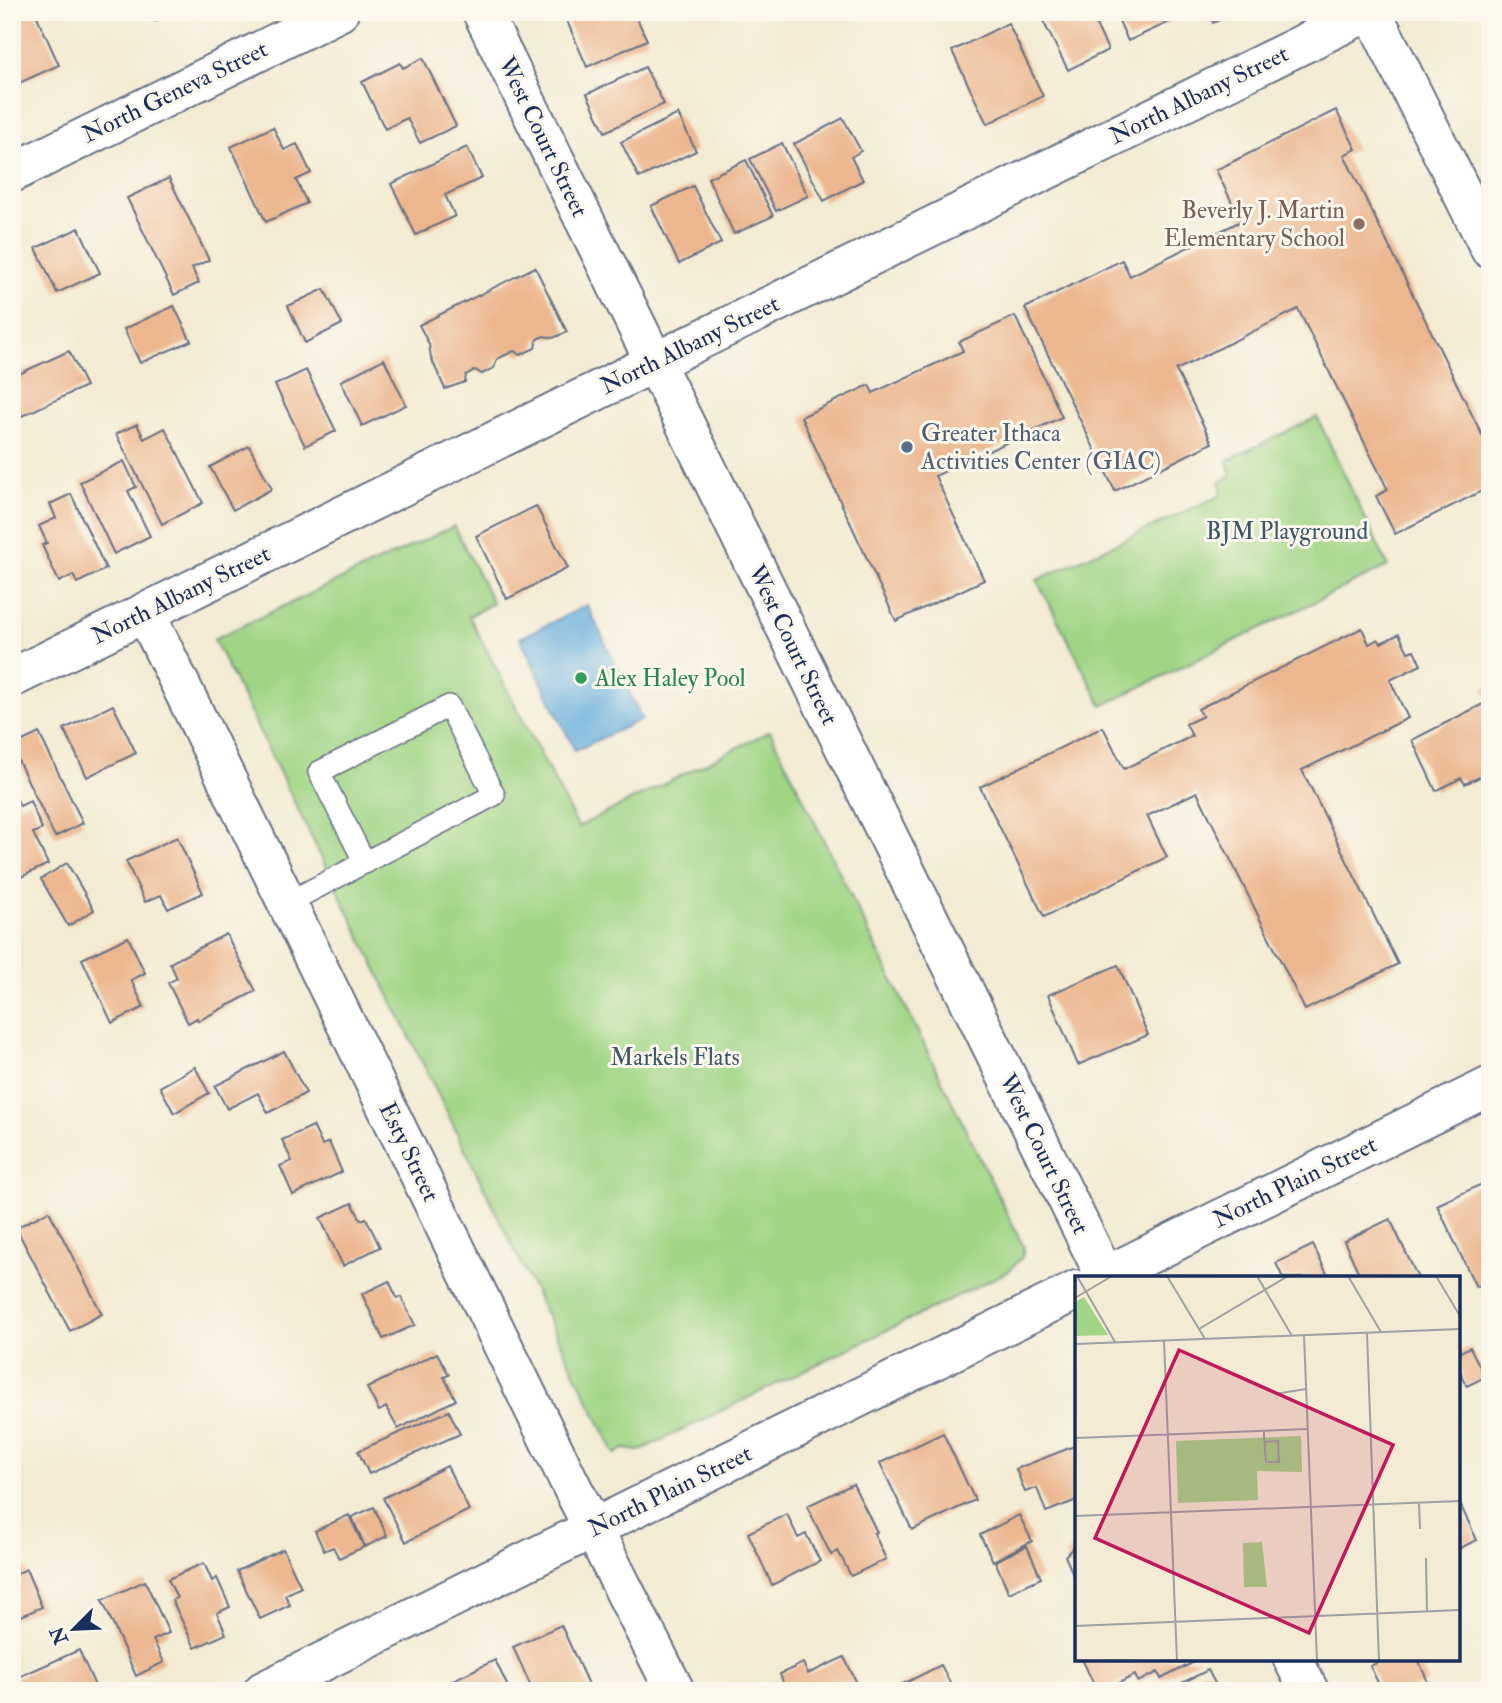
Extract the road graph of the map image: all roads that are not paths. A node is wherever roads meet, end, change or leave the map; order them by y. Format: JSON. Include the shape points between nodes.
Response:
{"nodes":[{"id":1,"x":339,"y":12,"type":"edge"},
{"id":2,"x":482,"y":12,"type":"edge"},
{"id":3,"x":1370,"y":12,"type":"edge"},
{"id":4,"x":12,"y":173,"type":"edge"},
{"id":5,"x":1490,"y":249,"type":"edge"},
{"id":6,"x":654,"y":363,"type":"junction"},
{"id":7,"x":145,"y":612,"type":"junction"},
{"id":8,"x":12,"y":678,"type":"edge"},
{"id":9,"x":365,"y":863,"type":"junction"},
{"id":10,"x":287,"y":903,"type":"junction"},
{"id":11,"x":1490,"y":1086,"type":"edge"},
{"id":12,"x":1095,"y":1276,"type":"edge"},
{"id":13,"x":1105,"y":1276,"type":"edge"},
{"id":14,"x":1075,"y":1291,"type":"edge"},
{"id":15,"x":595,"y":1528,"type":"junction"},
{"id":16,"x":1294,"y":1661,"type":"edge"},
{"id":17,"x":263,"y":1691,"type":"edge"},
{"id":18,"x":675,"y":1691,"type":"edge"},
{"id":19,"x":1309,"y":1691,"type":"edge"}],
"edges":[{"from":1,"to":4,"type":"street","name":"North Geneva Street"},
{"from":2,"to":6,"type":"street","name":"West Court Street"},
{"from":3,"to":5,"type":"street"},
{"from":3,"to":6,"type":"street","name":"North Albany Street"},
{"from":6,"to":7,"type":"street","name":"North Albany Street"},
{"from":6,"to":12,"type":"street","name":"West Court Street"},
{"from":7,"to":8,"type":"street","name":"North Albany Street"},
{"from":7,"to":10,"type":"street","name":"Esty Street"},
{"from":9,"to":9,"type":"lane","via":[[318,772],[449,706],[494,795]]},
{"from":9,"to":10,"type":"lane"},
{"from":10,"to":15,"type":"street","name":"Esty Street"},
{"from":11,"to":13,"type":"street","name":"North Plain Street"},
{"from":14,"to":15,"type":"street","name":"North Plain Street"},
{"from":15,"to":17,"type":"street","name":"North Plain Street"},
{"from":15,"to":18,"type":"street","name":"Esty Street"},
{"from":16,"to":19,"type":"street"}]}
